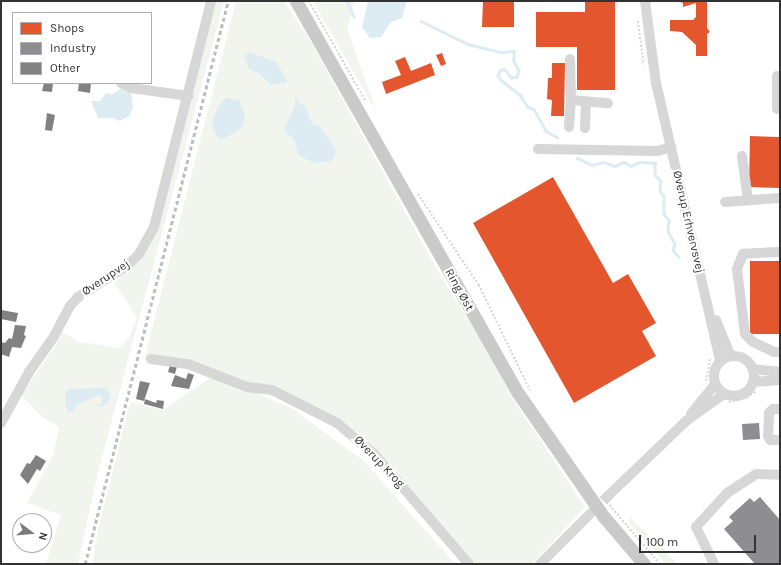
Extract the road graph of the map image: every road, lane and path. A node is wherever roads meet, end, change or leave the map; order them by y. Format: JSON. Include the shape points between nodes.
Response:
{"nodes":[{"id":1,"x":211,"y":1,"type":"edge"},
{"id":2,"x":296,"y":1,"type":"edge"},
{"id":3,"x":309,"y":1,"type":"edge"},
{"id":4,"x":645,"y":1,"type":"edge"},
{"id":5,"x":570,"y":59,"type":"dead end"},
{"id":6,"x":776,"y":76,"type":"dead end"},
{"id":7,"x":124,"y":84,"type":"edge"},
{"id":8,"x":188,"y":96,"type":"junction"},
{"id":9,"x":571,"y":100,"type":"junction"},
{"id":10,"x":586,"y":102,"type":"junction"},
{"id":11,"x":608,"y":103,"type":"dead end"},
{"id":12,"x":369,"y":107,"type":"dead end"},
{"id":13,"x":777,"y":109,"type":"dead end"},
{"id":14,"x":569,"y":127,"type":"dead end"},
{"id":15,"x":585,"y":128,"type":"dead end"},
{"id":16,"x":671,"y":147,"type":"junction"},
{"id":17,"x":538,"y":149,"type":"dead end"},
{"id":18,"x":742,"y":156,"type":"dead end"},
{"id":19,"x":415,"y":190,"type":"dead end"},
{"id":20,"x":780,"y":198,"type":"edge"},
{"id":21,"x":748,"y":200,"type":"junction"},
{"id":22,"x":724,"y":202,"type":"dead end"},
{"id":23,"x":778,"y":252,"type":"dead end"},
{"id":24,"x":706,"y":296,"type":"junction"},
{"id":25,"x":780,"y":352,"type":"edge"},
{"id":26,"x":730,"y":355,"type":"junction"},
{"id":27,"x":151,"y":359,"type":"dead end"},
{"id":28,"x":720,"y":361,"type":"junction"},
{"id":29,"x":754,"y":369,"type":"junction"},
{"id":30,"x":780,"y":372,"type":"edge"},
{"id":31,"x":780,"y":380,"type":"edge"},
{"id":32,"x":754,"y":382,"type":"junction"},
{"id":33,"x":715,"y":384,"type":"junction"},
{"id":34,"x":530,"y":392,"type":"dead end"},
{"id":35,"x":724,"y":394,"type":"junction"},
{"id":36,"x":780,"y":409,"type":"edge"},
{"id":37,"x":686,"y":421,"type":"junction"},
{"id":38,"x":1,"y":422,"type":"edge"},
{"id":39,"x":780,"y":440,"type":"edge"},
{"id":40,"x":780,"y":475,"type":"edge"},
{"id":41,"x":607,"y":496,"type":"joint"},
{"id":42,"x":590,"y":514,"type":"tunnel mouth"},
{"id":43,"x":469,"y":564,"type":"edge"},
{"id":44,"x":540,"y":564,"type":"edge"},
{"id":45,"x":644,"y":564,"type":"edge"},
{"id":46,"x":660,"y":564,"type":"edge"},
{"id":47,"x":714,"y":564,"type":"edge"}],
"edges":[{"from":1,"to":8,"type":"street","name":"Øverupvej"},
{"from":2,"to":45,"type":"main road","name":"Ring Øst","via":[[514,387],[604,517]]},
{"from":3,"to":12,"type":"path"},
{"from":4,"to":16,"type":"street","name":"Øverup Erhvervsvej","via":[[656,83]]},
{"from":5,"to":9,"type":"street"},
{"from":6,"to":13,"type":"street"},
{"from":7,"to":8,"type":"street","via":[[131,88]]},
{"from":8,"to":38,"type":"street","name":"Øverupvej","via":[[162,204],[147,240],[128,265],[78,297],[70,306]]},
{"from":9,"to":10,"type":"street"},
{"from":9,"to":14,"type":"street"},
{"from":10,"to":11,"type":"street"},
{"from":10,"to":15,"type":"street"},
{"from":16,"to":17,"type":"street","via":[[658,151]]},
{"from":16,"to":24,"type":"street","name":"Øverup Erhvervsvej"},
{"from":18,"to":21,"type":"street"},
{"from":19,"to":34,"type":"path","via":[[479,285]]},
{"from":20,"to":21,"type":"street"},
{"from":21,"to":22,"type":"street"},
{"from":23,"to":25,"type":"street","via":[[743,254],[737,268],[745,334],[753,342],[774,352]]},
{"from":24,"to":26,"type":"street","name":"Øverup Erhvervsvej"},
{"from":24,"to":28,"type":"street","name":"Øverup Erhvervsvej"},
{"from":26,"to":28,"type":"street"},
{"from":26,"to":29,"type":"street","via":[[742,356]]},
{"from":27,"to":43,"type":"street","name":"Øverup Krog","via":[[188,364],[247,387],[272,390],[314,409],[337,423],[374,454]]},
{"from":28,"to":33,"type":"street","via":[[714,372]]},
{"from":29,"to":30,"type":"street"},
{"from":29,"to":32,"type":"street"},
{"from":31,"to":32,"type":"street"},
{"from":32,"to":35,"type":"street","via":[[750,389],[738,396]]},
{"from":33,"to":35,"type":"street"},
{"from":33,"to":37,"type":"street"},
{"from":35,"to":37,"type":"street"},
{"from":36,"to":39,"type":"street","via":[[773,409],[769,413],[768,436],[770,440]]},
{"from":37,"to":41,"type":"street"},
{"from":40,"to":47,"type":"street","via":[[756,474],[727,493],[696,527]]},
{"from":41,"to":46,"type":"path"},
{"from":42,"to":44,"type":"street"}]}
